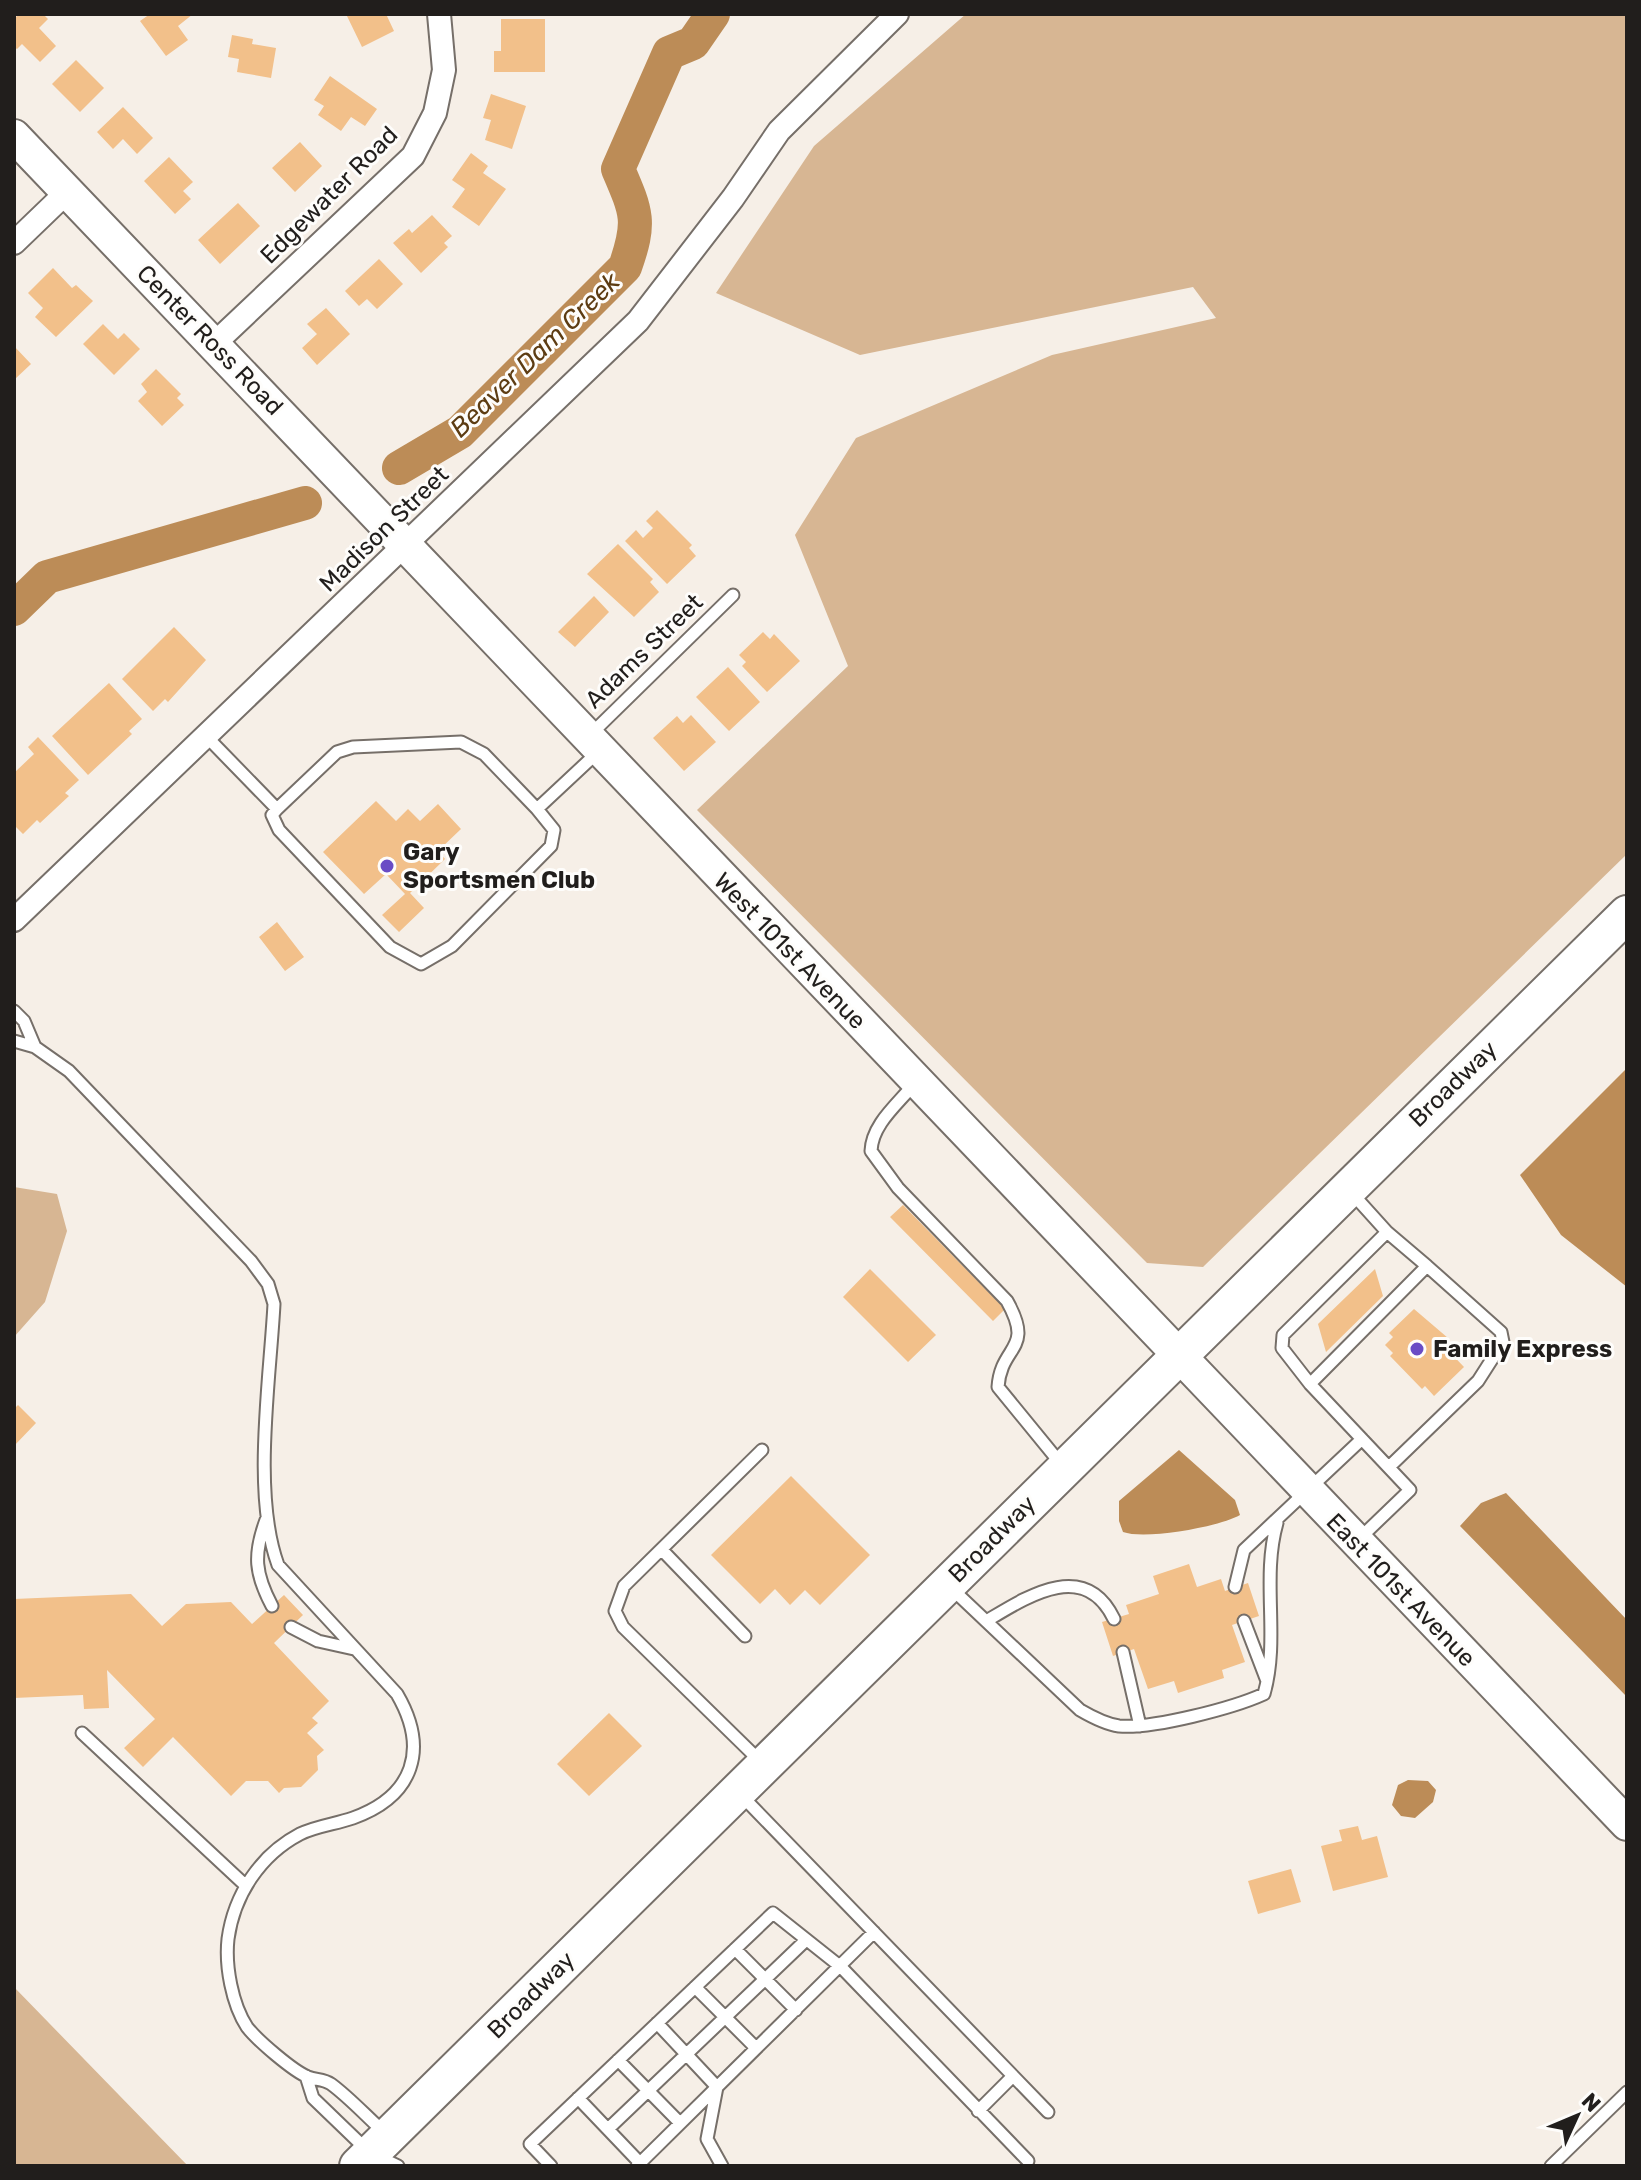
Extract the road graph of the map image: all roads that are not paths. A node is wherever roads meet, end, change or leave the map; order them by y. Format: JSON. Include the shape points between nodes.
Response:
{"nodes":[{"id":1,"x":439,"y":14,"type":"edge"},
{"id":2,"x":897,"y":14,"type":"edge"},
{"id":3,"x":14,"y":136,"type":"edge"},
{"id":4,"x":67,"y":192,"type":"junction"},
{"id":5,"x":14,"y":243,"type":"edge"},
{"id":6,"x":214,"y":344,"type":"junction"},
{"id":7,"x":405,"y":545,"type":"junction"},
{"id":8,"x":733,"y":595,"type":"dead end"},
{"id":9,"x":206,"y":736,"type":"junction"},
{"id":10,"x":593,"y":744,"type":"junction"},
{"id":11,"x":277,"y":809,"type":"junction"},
{"id":12,"x":537,"y":809,"type":"junction"},
{"id":13,"x":1627,"y":914,"type":"edge"},
{"id":14,"x":14,"y":920,"type":"edge"},
{"id":15,"x":14,"y":1011,"type":"edge"},
{"id":16,"x":14,"y":1041,"type":"edge"},
{"id":17,"x":35,"y":1047,"type":"junction"},
{"id":18,"x":916,"y":1083,"type":"junction"},
{"id":19,"x":1346,"y":1188,"type":"junction"},
{"id":20,"x":1387,"y":1232,"type":"junction"},
{"id":21,"x":1427,"y":1266,"type":"junction"},
{"id":22,"x":1176,"y":1356,"type":"junction"},
{"id":23,"x":1310,"y":1384,"type":"junction"},
{"id":24,"x":1362,"y":1439,"type":"junction"},
{"id":25,"x":762,"y":1450,"type":"dead end"},
{"id":26,"x":1064,"y":1467,"type":"junction"},
{"id":27,"x":1389,"y":1467,"type":"junction"},
{"id":28,"x":1308,"y":1493,"type":"junction"},
{"id":29,"x":267,"y":1516,"type":"junction"},
{"id":30,"x":1277,"y":1523,"type":"junction"},
{"id":31,"x":1356,"y":1542,"type":"junction"},
{"id":32,"x":662,"y":1550,"type":"junction"},
{"id":33,"x":947,"y":1584,"type":"junction"},
{"id":34,"x":1235,"y":1587,"type":"dead end"},
{"id":35,"x":272,"y":1606,"type":"dead end"},
{"id":36,"x":1114,"y":1619,"type":"dead end"},
{"id":37,"x":988,"y":1620,"type":"junction"},
{"id":38,"x":1244,"y":1621,"type":"dead end"},
{"id":39,"x":291,"y":1627,"type":"dead end"},
{"id":40,"x":745,"y":1636,"type":"dead end"},
{"id":41,"x":355,"y":1649,"type":"junction"},
{"id":42,"x":1123,"y":1652,"type":"dead end"},
{"id":43,"x":1268,"y":1682,"type":"junction"},
{"id":44,"x":1140,"y":1726,"type":"junction"},
{"id":45,"x":82,"y":1733,"type":"dead end"},
{"id":46,"x":765,"y":1765,"type":"junction"},
{"id":47,"x":738,"y":1791,"type":"junction"},
{"id":48,"x":1627,"y":1824,"type":"edge"},
{"id":49,"x":244,"y":1884,"type":"junction"},
{"id":50,"x":874,"y":1932,"type":"junction"},
{"id":51,"x":805,"y":1941,"type":"junction"},
{"id":52,"x":735,"y":1949,"type":"junction"},
{"id":53,"x":841,"y":1967,"type":"junction"},
{"id":54,"x":765,"y":1979,"type":"junction"},
{"id":55,"x":695,"y":1987,"type":"junction"},
{"id":56,"x":796,"y":2010,"type":"junction"},
{"id":57,"x":725,"y":2017,"type":"junction"},
{"id":58,"x":657,"y":2023,"type":"junction"},
{"id":59,"x":756,"y":2048,"type":"junction"},
{"id":60,"x":686,"y":2054,"type":"junction"},
{"id":61,"x":618,"y":2060,"type":"junction"},
{"id":62,"x":306,"y":2076,"type":"junction"},
{"id":63,"x":1013,"y":2076,"type":"junction"},
{"id":64,"x":717,"y":2087,"type":"junction"},
{"id":65,"x":649,"y":2089,"type":"junction"},
{"id":66,"x":1627,"y":2092,"type":"edge"},
{"id":67,"x":578,"y":2098,"type":"junction"},
{"id":68,"x":978,"y":2111,"type":"junction"},
{"id":69,"x":1048,"y":2112,"type":"dead end"},
{"id":70,"x":680,"y":2123,"type":"junction"},
{"id":71,"x":608,"y":2129,"type":"junction"},
{"id":72,"x":378,"y":2157,"type":"edge"},
{"id":73,"x":1028,"y":2161,"type":"dead end"},
{"id":74,"x":638,"y":2164,"type":"edge"},
{"id":75,"x":551,"y":2166,"type":"edge"},
{"id":76,"x":722,"y":2166,"type":"edge"},
{"id":77,"x":1551,"y":2166,"type":"edge"}],
"edges":[{"from":1,"to":6,"type":"street","name":"Edgewater Road","via":[[444,70],[435,113],[413,156]]},
{"from":2,"to":7,"type":"street","name":"Madison Street","via":[[779,131],[638,321]]},
{"from":3,"to":4,"type":"street","name":"Center Ross Road"},
{"from":4,"to":5,"type":"street"},
{"from":4,"to":6,"type":"street","name":"Center Ross Road"},
{"from":6,"to":7,"type":"street","name":"Center Ross Road"},
{"from":7,"to":9,"type":"street","name":"Madison Street"},
{"from":7,"to":10,"type":"street","name":"West 101st Avenue"},
{"from":8,"to":10,"type":"lane","name":"Adams Street"},
{"from":9,"to":11,"type":"lane"},
{"from":9,"to":14,"type":"street","name":"Madison Street"},
{"from":10,"to":12,"type":"lane","name":"Adams Street"},
{"from":10,"to":18,"type":"street","name":"West 101st Avenue"},
{"from":11,"to":12,"type":"lane","via":[[337,752],[368,745],[461,742],[484,754]]},
{"from":11,"to":12,"type":"lane","via":[[272,815],[279,830],[390,947],[421,964],[452,946],[551,846],[554,830]]},
{"from":13,"to":19,"type":"main road","name":"Broadway"},
{"from":15,"to":17,"type":"lane"},
{"from":16,"to":17,"type":"lane"},
{"from":17,"to":29,"type":"lane","via":[[69,1071],[268,1284],[274,1304]]},
{"from":18,"to":22,"type":"street","name":"West 101st Avenue"},
{"from":18,"to":26,"type":"lane","via":[[880,1125],[871,1151],[898,1188],[1007,1301],[1019,1322],[1020,1337],[998,1387]]},
{"from":19,"to":20,"type":"lane"},
{"from":19,"to":22,"type":"main road","name":"Broadway"},
{"from":20,"to":21,"type":"lane"},
{"from":20,"to":23,"type":"lane","via":[[1283,1335],[1282,1348]]},
{"from":21,"to":23,"type":"lane"},
{"from":21,"to":27,"type":"lane","via":[[1501,1332],[1503,1342],[1478,1381]]},
{"from":22,"to":26,"type":"main road","name":"Broadway"},
{"from":22,"to":28,"type":"street","name":"East 101st Avenue"},
{"from":23,"to":24,"type":"lane"},
{"from":24,"to":27,"type":"lane"},
{"from":24,"to":28,"type":"lane"},
{"from":25,"to":32,"type":"lane"},
{"from":26,"to":33,"type":"main road","name":"Broadway"},
{"from":27,"to":31,"type":"lane","via":[[1410,1490]]},
{"from":28,"to":30,"type":"lane"},
{"from":28,"to":31,"type":"street","name":"East 101st Avenue"},
{"from":29,"to":35,"type":"lane","via":[[258,1542],[258,1579]]},
{"from":29,"to":41,"type":"lane","via":[[278,1565]]},
{"from":30,"to":34,"type":"lane","via":[[1244,1550]]},
{"from":30,"to":43,"type":"lane","via":[[1269,1549]]},
{"from":31,"to":48,"type":"street","name":"East 101st Avenue"},
{"from":32,"to":40,"type":"lane"},
{"from":32,"to":46,"type":"lane","via":[[624,1586],[617,1618]]},
{"from":33,"to":37,"type":"lane"},
{"from":33,"to":46,"type":"main road","name":"Broadway"},
{"from":36,"to":37,"type":"lane","via":[[1096,1595],[1080,1587],[1057,1586]]},
{"from":37,"to":44,"type":"lane","via":[[1080,1710],[1118,1726]]},
{"from":38,"to":43,"type":"lane"},
{"from":39,"to":41,"type":"lane","via":[[318,1641]]},
{"from":41,"to":49,"type":"lane","via":[[397,1694],[411,1719],[415,1749],[404,1782],[386,1802],[301,1834]]},
{"from":42,"to":44,"type":"lane"},
{"from":43,"to":44,"type":"lane","via":[[1264,1694],[1244,1703]]},
{"from":45,"to":49,"type":"lane"},
{"from":46,"to":47,"type":"main road","name":"Broadway"},
{"from":47,"to":50,"type":"lane"},
{"from":47,"to":72,"type":"main road","name":"Broadway"},
{"from":49,"to":62,"type":"lane","via":[[230,1921],[226,1958],[235,1997],[246,2026]]},
{"from":50,"to":53,"type":"lane"},
{"from":50,"to":63,"type":"lane"},
{"from":51,"to":52,"type":"lane","via":[[773,1913]]},
{"from":51,"to":53,"type":"lane"},
{"from":51,"to":54,"type":"lane"},
{"from":52,"to":54,"type":"lane"},
{"from":52,"to":55,"type":"lane"},
{"from":53,"to":56,"type":"lane"},
{"from":53,"to":68,"type":"lane"},
{"from":54,"to":56,"type":"lane"},
{"from":54,"to":57,"type":"lane"},
{"from":55,"to":57,"type":"lane"},
{"from":55,"to":58,"type":"lane"},
{"from":56,"to":59,"type":"lane"},
{"from":57,"to":59,"type":"lane"},
{"from":57,"to":60,"type":"lane"},
{"from":58,"to":60,"type":"lane"},
{"from":58,"to":61,"type":"lane"},
{"from":59,"to":64,"type":"lane"},
{"from":60,"to":64,"type":"lane"},
{"from":60,"to":65,"type":"lane"},
{"from":61,"to":65,"type":"lane"},
{"from":61,"to":67,"type":"lane"},
{"from":62,"to":72,"type":"lane","via":[[313,2098]]},
{"from":62,"to":72,"type":"lane","via":[[328,2082]]},
{"from":63,"to":68,"type":"lane"},
{"from":63,"to":69,"type":"lane"},
{"from":64,"to":70,"type":"lane"},
{"from":64,"to":76,"type":"lane","via":[[707,2139]]},
{"from":65,"to":70,"type":"lane"},
{"from":65,"to":71,"type":"lane"},
{"from":66,"to":77,"type":"lane"},
{"from":67,"to":71,"type":"lane"},
{"from":67,"to":75,"type":"lane","via":[[530,2144]]},
{"from":68,"to":73,"type":"lane"},
{"from":70,"to":74,"type":"lane"},
{"from":71,"to":74,"type":"lane"}]}
